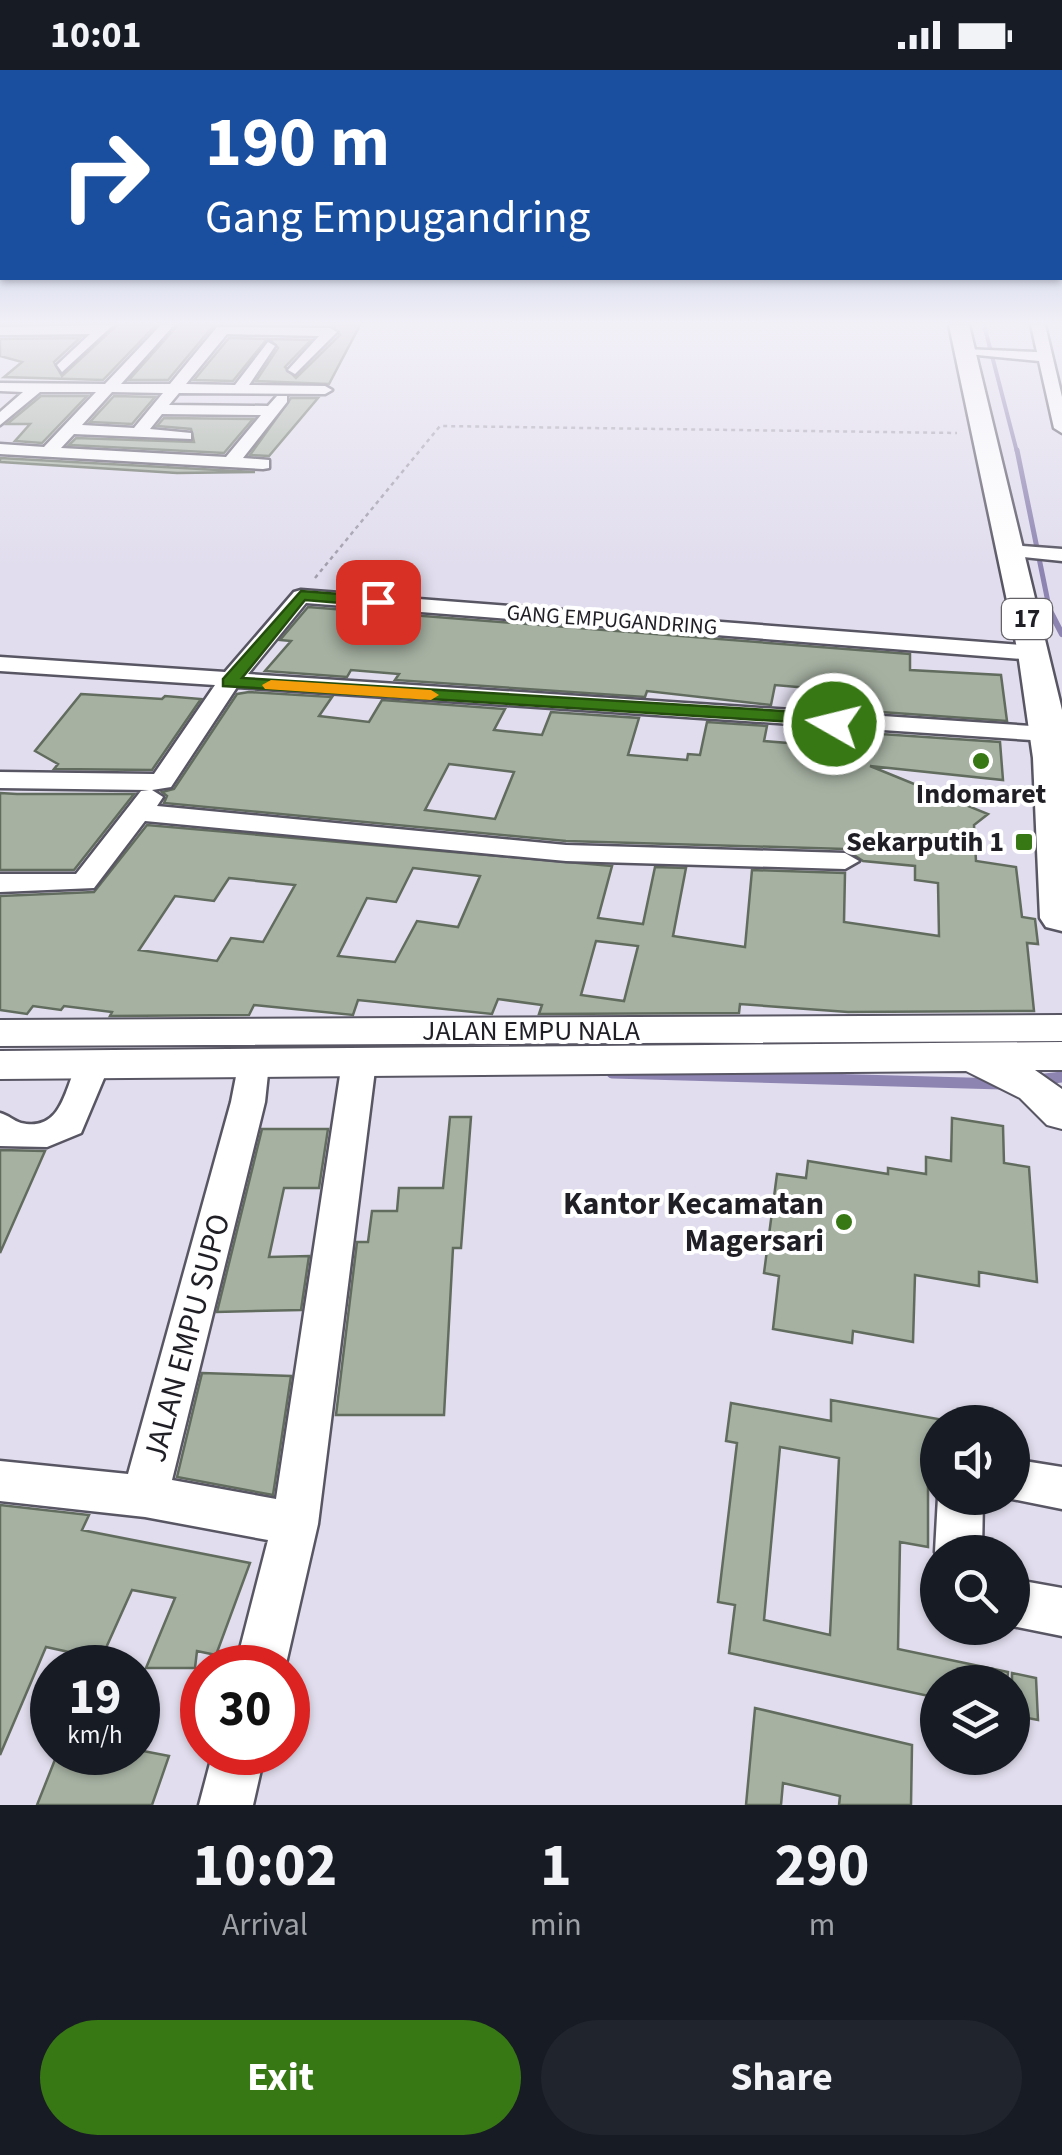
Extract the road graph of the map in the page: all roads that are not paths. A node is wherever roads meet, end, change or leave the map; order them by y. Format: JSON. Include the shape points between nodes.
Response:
{"nodes":[{"id":1,"x":92,"y":406,"type":"edge"},
{"id":2,"x":160,"y":406,"type":"edge"},
{"id":3,"x":277,"y":406,"type":"edge"},
{"id":4,"x":976,"y":406,"type":"edge"},
{"id":5,"x":7,"y":409,"type":"edge"},
{"id":6,"x":158,"y":409,"type":"junction"},
{"id":7,"x":209,"y":410,"type":"junction"},
{"id":8,"x":273,"y":411,"type":"junction"},
{"id":9,"x":0,"y":420,"type":"edge"},
{"id":10,"x":70,"y":429,"type":"junction"},
{"id":11,"x":138,"y":433,"type":"junction"},
{"id":12,"x":185,"y":436,"type":"junction"},
{"id":13,"x":0,"y":449,"type":"edge"},
{"id":14,"x":48,"y":452,"type":"junction"},
{"id":15,"x":164,"y":459,"type":"junction"},
{"id":16,"x":231,"y":462,"type":"junction"},
{"id":17,"x":263,"y":464,"type":"dead end"},
{"id":18,"x":1036,"y":553,"type":"edge"},
{"id":19,"x":1035,"y":653,"type":"junction"},
{"id":20,"x":0,"y":664,"type":"edge"},
{"id":21,"x":226,"y":688,"type":"junction"},
{"id":22,"x":1055,"y":735,"type":"edge"},
{"id":23,"x":0,"y":780,"type":"edge"},
{"id":24,"x":162,"y":782,"type":"junction"},
{"id":25,"x":139,"y":812,"type":"junction"},
{"id":26,"x":845,"y":861,"type":"dead end"},
{"id":27,"x":0,"y":883,"type":"edge"},
{"id":28,"x":1062,"y":918,"type":"edge"},
{"id":29,"x":1062,"y":1028,"type":"edge"},
{"id":30,"x":6,"y":1056,"type":"edge"},
{"id":31,"x":95,"y":1059,"type":"junction"},
{"id":32,"x":358,"y":1074,"type":"junction"},
{"id":33,"x":251,"y":1079,"type":"junction"},
{"id":34,"x":1053,"y":1086,"type":"edge"},
{"id":35,"x":0,"y":1125,"type":"edge"},
{"id":36,"x":0,"y":1480,"type":"edge"},
{"id":37,"x":1030,"y":1483,"type":"edge"},
{"id":38,"x":1062,"y":1488,"type":"edge"},
{"id":39,"x":146,"y":1496,"type":"junction"},
{"id":40,"x":294,"y":1524,"type":"junction"},
{"id":41,"x":1030,"y":1606,"type":"edge"},
{"id":42,"x":1062,"y":1612,"type":"edge"},
{"id":43,"x":265,"y":1645,"type":"edge"},
{"id":44,"x":233,"y":1775,"type":"edge"},
{"id":45,"x":226,"y":1805,"type":"edge"}],
"edges":[{"from":1,"to":10,"type":"street"},
{"from":2,"to":6,"type":"street"},
{"from":3,"to":8,"type":"street"},
{"from":4,"to":18,"type":"highway","number":"17","via":[[980,433]]},
{"from":5,"to":9,"type":"street"},
{"from":6,"to":7,"type":"street"},
{"from":6,"to":11,"type":"street"},
{"from":7,"to":8,"type":"street"},
{"from":7,"to":12,"type":"street"},
{"from":8,"to":16,"type":"street"},
{"from":10,"to":11,"type":"street"},
{"from":10,"to":14,"type":"street"},
{"from":11,"to":12,"type":"street"},
{"from":12,"to":15,"type":"street"},
{"from":13,"to":14,"type":"street"},
{"from":14,"to":15,"type":"street"},
{"from":15,"to":16,"type":"street"},
{"from":16,"to":17,"type":"street"},
{"from":18,"to":19,"type":"highway","number":"17"},
{"from":19,"to":21,"type":"street","name":"GANG EMPUGANDRING","via":[[301,596]]},
{"from":19,"to":22,"type":"highway","number":"17"},
{"from":20,"to":21,"type":"street"},
{"from":21,"to":22,"type":"street"},
{"from":21,"to":24,"type":"street"},
{"from":22,"to":28,"type":"highway","number":"17"},
{"from":23,"to":24,"type":"street"},
{"from":24,"to":25,"type":"street"},
{"from":25,"to":26,"type":"street","via":[[566,853]]},
{"from":25,"to":27,"type":"street","via":[[79,884]]},
{"from":29,"to":31,"type":"main road","name":"JALAN EMPU NALA","via":[[601,1033]]},
{"from":30,"to":31,"type":"main road","name":"JALAN EMPU NALA"},
{"from":31,"to":33,"type":"main road","name":"JALAN EMPU NALA"},
{"from":31,"to":35,"type":"street","via":[[72,1122],[51,1137],[7,1135]]},
{"from":32,"to":33,"type":"main road","name":"JALAN EMPU NALA"},
{"from":32,"to":34,"type":"main road","name":"JALAN EMPU NALA","via":[[982,1061]]},
{"from":32,"to":40,"type":"street"},
{"from":33,"to":39,"type":"street","name":"JALAN EMPU SUPO"},
{"from":36,"to":39,"type":"street"},
{"from":37,"to":38,"type":"street"},
{"from":39,"to":40,"type":"street","name":"JALAN EMPU SUPO"},
{"from":40,"to":43,"type":"street"},
{"from":41,"to":42,"type":"street"},
{"from":44,"to":45,"type":"street"}]}
